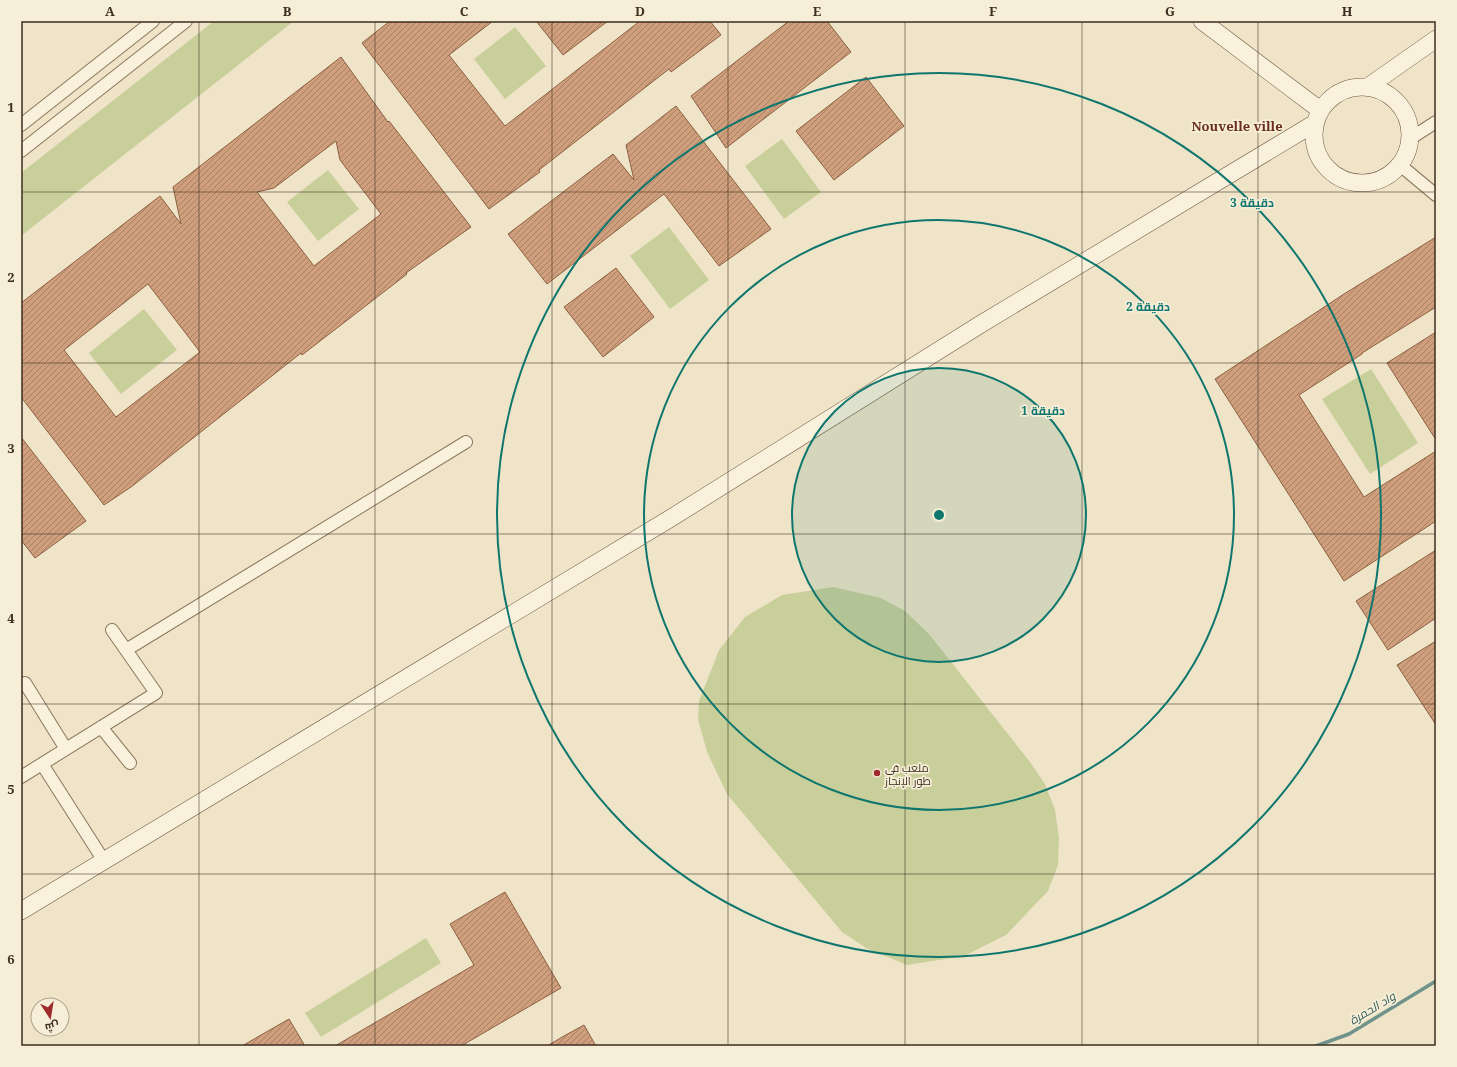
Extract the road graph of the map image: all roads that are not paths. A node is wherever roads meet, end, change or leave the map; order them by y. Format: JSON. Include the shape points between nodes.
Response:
{"nodes":[{"id":1,"x":153,"y":21,"type":"edge"},
{"id":2,"x":186,"y":21,"type":"edge"},
{"id":3,"x":1202,"y":21,"type":"edge"},
{"id":4,"x":1436,"y":39,"type":"edge"},
{"id":5,"x":1369,"y":86,"type":"junction"},
{"id":6,"x":31,"y":117,"type":"junction"},
{"id":7,"x":1317,"y":117,"type":"junction"},
{"id":8,"x":1436,"y":122,"type":"edge"},
{"id":9,"x":21,"y":125,"type":"edge"},
{"id":10,"x":44,"y":133,"type":"junction"},
{"id":11,"x":1411,"y":138,"type":"junction"},
{"id":12,"x":21,"y":151,"type":"edge"},
{"id":13,"x":1400,"y":165,"type":"junction"},
{"id":14,"x":1436,"y":195,"type":"edge"},
{"id":15,"x":466,"y":442,"type":"dead end"},
{"id":16,"x":112,"y":630,"type":"dead end"},
{"id":17,"x":126,"y":650,"type":"junction"},
{"id":18,"x":25,"y":683,"type":"dead end"},
{"id":19,"x":101,"y":727,"type":"junction"},
{"id":20,"x":66,"y":749,"type":"junction"},
{"id":21,"x":130,"y":763,"type":"dead end"},
{"id":22,"x":42,"y":764,"type":"junction"},
{"id":23,"x":21,"y":777,"type":"edge"},
{"id":24,"x":104,"y":861,"type":"junction"},
{"id":25,"x":21,"y":911,"type":"edge"}],
"edges":[{"from":1,"to":6,"type":"street"},
{"from":2,"to":10,"type":"street"},
{"from":3,"to":7,"type":"street"},
{"from":4,"to":5,"type":"street"},
{"from":5,"to":7,"type":"street","via":[[1355,86],[1341,91],[1329,99]]},
{"from":5,"to":11,"type":"street","via":[[1395,99],[1404,110],[1410,124]]},
{"from":6,"to":9,"type":"street"},
{"from":6,"to":10,"type":"street"},
{"from":7,"to":13,"type":"street","via":[[1313,138],[1317,152],[1324,165],[1335,175],[1348,181],[1377,181],[1390,175]]},
{"from":7,"to":24,"type":"street","via":[[670,518]]},
{"from":8,"to":11,"type":"street"},
{"from":10,"to":12,"type":"street"},
{"from":11,"to":13,"type":"street","via":[[1408,152]]},
{"from":13,"to":14,"type":"street"},
{"from":15,"to":17,"type":"street"},
{"from":16,"to":17,"type":"street"},
{"from":17,"to":19,"type":"street","via":[[156,693]]},
{"from":18,"to":20,"type":"street"},
{"from":19,"to":20,"type":"street"},
{"from":19,"to":21,"type":"street"},
{"from":20,"to":22,"type":"street"},
{"from":22,"to":23,"type":"street"},
{"from":22,"to":24,"type":"street"},
{"from":24,"to":25,"type":"street"}]}
